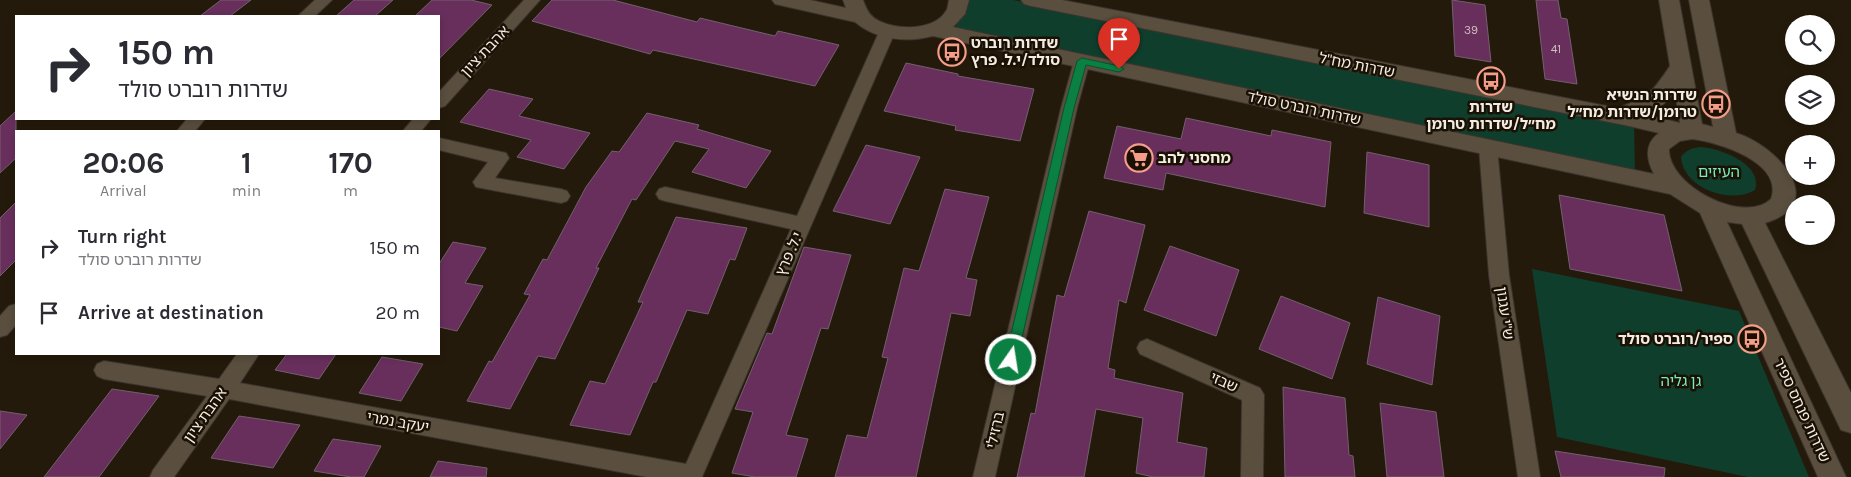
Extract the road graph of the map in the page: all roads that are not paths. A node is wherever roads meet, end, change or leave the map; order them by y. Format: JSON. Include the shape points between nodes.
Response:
{"nodes":[{"id":1,"x":324,"y":0,"type":"edge"},
{"id":2,"x":532,"y":0,"type":"edge"},
{"id":3,"x":782,"y":0,"type":"edge"},
{"id":4,"x":959,"y":0,"type":"edge"},
{"id":5,"x":1031,"y":0,"type":"edge"},
{"id":6,"x":1669,"y":0,"type":"edge"},
{"id":7,"x":1699,"y":0,"type":"edge"},
{"id":8,"x":856,"y":8,"type":"edge"},
{"id":9,"x":307,"y":15,"type":"edge"},
{"id":10,"x":932,"y":29,"type":"junction"},
{"id":11,"x":887,"y":32,"type":"junction"},
{"id":12,"x":1082,"y":61,"type":"junction"},
{"id":13,"x":1680,"y":68,"type":"junction"},
{"id":14,"x":440,"y":101,"type":"edge"},
{"id":15,"x":1615,"y":116,"type":"junction"},
{"id":16,"x":196,"y":120,"type":"edge"},
{"id":17,"x":422,"y":120,"type":"edge"},
{"id":18,"x":186,"y":130,"type":"edge"},
{"id":19,"x":413,"y":130,"type":"edge"},
{"id":20,"x":1688,"y":131,"type":"junction"},
{"id":21,"x":1726,"y":137,"type":"junction"},
{"id":22,"x":440,"y":144,"type":"edge"},
{"id":23,"x":1488,"y":147,"type":"junction"},
{"id":24,"x":1676,"y":187,"type":"junction"},
{"id":25,"x":665,"y":194,"type":"dead end"},
{"id":26,"x":561,"y":196,"type":"dead end"},
{"id":27,"x":1709,"y":207,"type":"junction"},
{"id":28,"x":1750,"y":216,"type":"junction"},
{"id":29,"x":802,"y":224,"type":"junction"},
{"id":30,"x":15,"y":313,"type":"edge"},
{"id":31,"x":0,"y":329,"type":"edge"},
{"id":32,"x":1146,"y":348,"type":"dead end"},
{"id":33,"x":248,"y":355,"type":"edge"},
{"id":34,"x":104,"y":370,"type":"dead end"},
{"id":35,"x":223,"y":389,"type":"junction"},
{"id":36,"x":1851,"y":421,"type":"edge"},
{"id":37,"x":692,"y":476,"type":"edge"},
{"id":38,"x":162,"y":477,"type":"edge"},
{"id":39,"x":984,"y":477,"type":"edge"},
{"id":40,"x":1252,"y":477,"type":"edge"},
{"id":41,"x":1529,"y":477,"type":"edge"},
{"id":42,"x":1832,"y":477,"type":"edge"}],
"edges":[{"from":1,"to":9,"type":"street"},
{"from":2,"to":14,"type":"street","name":"אהבת ציון"},
{"from":3,"to":8,"type":"street"},
{"from":4,"to":10,"type":"street","via":[[954,14]]},
{"from":5,"to":15,"type":"street","name":"שדרות מח\"ל"},
{"from":6,"to":13,"type":"street"},
{"from":7,"to":21,"type":"street"},
{"from":8,"to":11,"type":"street","via":[[871,26]]},
{"from":10,"to":11,"type":"street","via":[[902,34]]},
{"from":10,"to":12,"type":"street","name":"שדרות רוברט סולד"},
{"from":11,"to":29,"type":"street","name":"י.ל. פרץ"},
{"from":12,"to":23,"type":"street","name":"שדרות רוברט סולד"},
{"from":12,"to":39,"type":"street","name":"ברזילי"},
{"from":13,"to":15,"type":"street","via":[[1661,96],[1646,106]]},
{"from":13,"to":20,"type":"street"},
{"from":15,"to":20,"type":"street","name":"שדרות מח\"ל"},
{"from":16,"to":18,"type":"street"},
{"from":17,"to":19,"type":"street"},
{"from":20,"to":21,"type":"street","name":"שדרות מח\"ל"},
{"from":20,"to":24,"type":"street","via":[[1670,135],[1661,142],[1657,151],[1661,169]]},
{"from":21,"to":28,"type":"street","name":"שדרות מח\"ל","via":[[1743,144],[1771,164],[1785,188],[1784,199],[1777,208],[1766,214]]},
{"from":22,"to":26,"type":"street","via":[[500,158],[482,182]]},
{"from":23,"to":24,"type":"street","name":"שדרות רוברט סולד"},
{"from":23,"to":41,"type":"street","name":"ש\"י עגנון","via":[[1499,275]]},
{"from":24,"to":27,"type":"street"},
{"from":25,"to":29,"type":"street"},
{"from":27,"to":28,"type":"street"},
{"from":27,"to":42,"type":"street","name":"שדרות פנחס ספיר"},
{"from":28,"to":36,"type":"street"},
{"from":29,"to":37,"type":"street","name":"י.ל. פרץ"},
{"from":30,"to":31,"type":"street"},
{"from":32,"to":40,"type":"street","name":"שבזי","via":[[1253,395]]},
{"from":33,"to":35,"type":"street","name":"אהבת ציון"},
{"from":34,"to":35,"type":"street","name":"יעקב נמרי"},
{"from":35,"to":37,"type":"street","name":"יעקב נמרי"},
{"from":35,"to":38,"type":"street","name":"אהבת ציון"}]}
